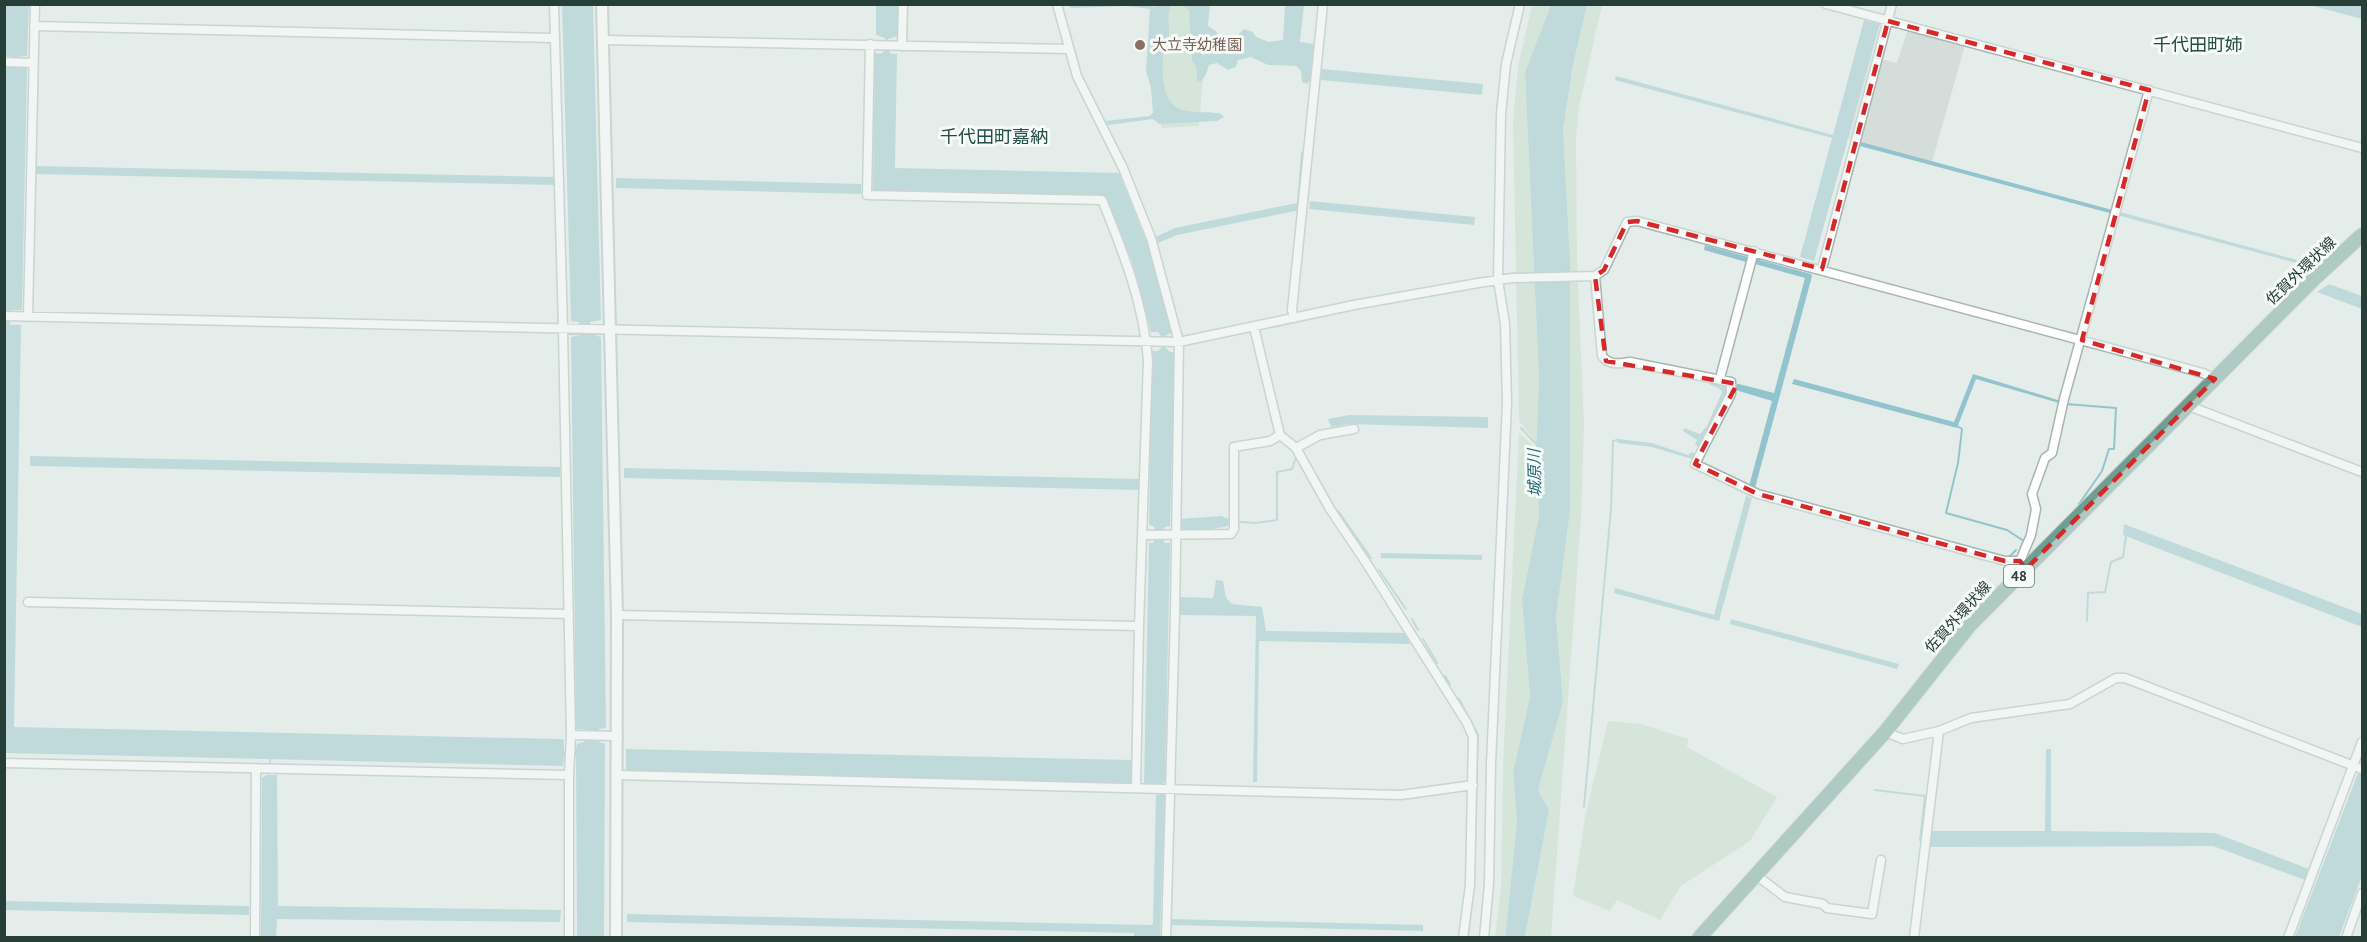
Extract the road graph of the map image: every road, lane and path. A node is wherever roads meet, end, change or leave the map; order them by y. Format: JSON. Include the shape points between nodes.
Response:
{"nodes":[{"id":1,"x":34,"y":4,"type":"edge"},
{"id":2,"x":554,"y":4,"type":"edge"},
{"id":3,"x":603,"y":4,"type":"edge"},
{"id":4,"x":903,"y":4,"type":"edge"},
{"id":5,"x":1057,"y":4,"type":"edge"},
{"id":6,"x":1323,"y":4,"type":"edge"},
{"id":7,"x":1520,"y":4,"type":"edge"},
{"id":8,"x":1826,"y":4,"type":"edge"},
{"id":9,"x":1892,"y":4,"type":"edge"},
{"id":10,"x":1888,"y":21,"type":"junction"},
{"id":11,"x":34,"y":26,"type":"junction"},
{"id":12,"x":555,"y":38,"type":"junction"},
{"id":13,"x":603,"y":40,"type":"junction"},
{"id":14,"x":870,"y":44,"type":"junction"},
{"id":15,"x":902,"y":46,"type":"junction"},
{"id":16,"x":1068,"y":49,"type":"junction"},
{"id":17,"x":6,"y":62,"type":"edge"},
{"id":18,"x":33,"y":63,"type":"junction"},
{"id":19,"x":2149,"y":90,"type":"junction"},
{"id":20,"x":2362,"y":148,"type":"edge"},
{"id":21,"x":2362,"y":235,"type":"edge"},
{"id":22,"x":1754,"y":251,"type":"junction"},
{"id":23,"x":1822,"y":270,"type":"junction"},
{"id":24,"x":1591,"y":275,"type":"junction"},
{"id":25,"x":1498,"y":280,"type":"junction"},
{"id":26,"x":8,"y":317,"type":"edge"},
{"id":27,"x":28,"y":317,"type":"junction"},
{"id":28,"x":1294,"y":318,"type":"junction"},
{"id":29,"x":1254,"y":327,"type":"junction"},
{"id":30,"x":563,"y":328,"type":"junction"},
{"id":31,"x":611,"y":329,"type":"junction"},
{"id":32,"x":2082,"y":340,"type":"junction"},
{"id":33,"x":1147,"y":342,"type":"junction"},
{"id":34,"x":1179,"y":342,"type":"junction"},
{"id":35,"x":1719,"y":378,"type":"junction"},
{"id":36,"x":2215,"y":379,"type":"junction"},
{"id":37,"x":2189,"y":406,"type":"junction"},
{"id":38,"x":1354,"y":429,"type":"dead end"},
{"id":39,"x":1280,"y":435,"type":"junction"},
{"id":40,"x":1296,"y":448,"type":"junction"},
{"id":41,"x":2362,"y":472,"type":"edge"},
{"id":42,"x":1142,"y":535,"type":"junction"},
{"id":43,"x":1176,"y":536,"type":"junction"},
{"id":44,"x":2023,"y":565,"type":"junction"},
{"id":45,"x":28,"y":602,"type":"dead end"},
{"id":46,"x":569,"y":614,"type":"junction"},
{"id":47,"x":617,"y":615,"type":"junction"},
{"id":48,"x":1139,"y":626,"type":"junction"},
{"id":49,"x":1939,"y":731,"type":"junction"},
{"id":50,"x":1885,"y":732,"type":"junction"},
{"id":51,"x":571,"y":735,"type":"junction"},
{"id":52,"x":618,"y":736,"type":"junction"},
{"id":53,"x":2362,"y":742,"type":"edge"},
{"id":54,"x":4,"y":763,"type":"edge"},
{"id":55,"x":2354,"y":765,"type":"junction"},
{"id":56,"x":256,"y":768,"type":"junction"},
{"id":57,"x":2362,"y":769,"type":"edge"},
{"id":58,"x":569,"y":775,"type":"junction"},
{"id":59,"x":617,"y":775,"type":"junction"},
{"id":60,"x":1473,"y":785,"type":"junction"},
{"id":61,"x":1136,"y":788,"type":"junction"},
{"id":62,"x":1163,"y":788,"type":"junction"},
{"id":63,"x":1881,"y":860,"type":"dead end"},
{"id":64,"x":1756,"y":875,"type":"junction"},
{"id":65,"x":2362,"y":893,"type":"edge"},
{"id":66,"x":255,"y":938,"type":"edge"},
{"id":67,"x":569,"y":938,"type":"edge"},
{"id":68,"x":616,"y":938,"type":"edge"},
{"id":69,"x":1166,"y":938,"type":"edge"},
{"id":70,"x":1463,"y":938,"type":"edge"},
{"id":71,"x":1484,"y":938,"type":"edge"},
{"id":72,"x":1699,"y":938,"type":"edge"},
{"id":73,"x":1914,"y":938,"type":"edge"},
{"id":74,"x":2288,"y":938,"type":"edge"},
{"id":75,"x":2346,"y":938,"type":"edge"}],
"edges":[{"from":1,"to":11,"type":"street"},
{"from":2,"to":12,"type":"street"},
{"from":3,"to":13,"type":"street"},
{"from":4,"to":15,"type":"street"},
{"from":5,"to":16,"type":"street"},
{"from":6,"to":28,"type":"street"},
{"from":7,"to":25,"type":"street","via":[[1506,64],[1501,114]]},
{"from":8,"to":10,"type":"street"},
{"from":9,"to":10,"type":"street"},
{"from":10,"to":19,"type":"street"},
{"from":10,"to":23,"type":"street"},
{"from":11,"to":12,"type":"street"},
{"from":11,"to":18,"type":"street"},
{"from":12,"to":30,"type":"street"},
{"from":13,"to":14,"type":"street"},
{"from":13,"to":31,"type":"street"},
{"from":14,"to":15,"type":"street"},
{"from":14,"to":33,"type":"street","via":[[867,195],[1102,200],[1126,260]]},
{"from":15,"to":16,"type":"street"},
{"from":16,"to":34,"type":"street","via":[[1077,76],[1132,187],[1151,238]]},
{"from":17,"to":18,"type":"street"},
{"from":18,"to":27,"type":"street"},
{"from":19,"to":20,"type":"street"},
{"from":19,"to":32,"type":"street"},
{"from":21,"to":36,"type":"main road","name":"佐賀外環状線","number":"48"},
{"from":22,"to":23,"type":"street"},
{"from":22,"to":24,"type":"street","via":[[1637,220],[1627,222],[1604,270]]},
{"from":22,"to":35,"type":"street"},
{"from":23,"to":32,"type":"street"},
{"from":24,"to":25,"type":"street"},
{"from":24,"to":35,"type":"street","via":[[1602,356],[1606,361]]},
{"from":25,"to":28,"type":"street"},
{"from":25,"to":71,"type":"street","via":[[1505,324],[1507,403]]},
{"from":26,"to":27,"type":"street"},
{"from":27,"to":30,"type":"street"},
{"from":28,"to":29,"type":"street"},
{"from":29,"to":34,"type":"street"},
{"from":29,"to":39,"type":"street"},
{"from":30,"to":31,"type":"street"},
{"from":30,"to":46,"type":"street"},
{"from":31,"to":33,"type":"street"},
{"from":31,"to":47,"type":"street"},
{"from":32,"to":36,"type":"street"},
{"from":32,"to":44,"type":"street","via":[[2052,453],[2045,458],[2032,494],[2036,509]]},
{"from":33,"to":34,"type":"street"},
{"from":33,"to":42,"type":"street"},
{"from":34,"to":43,"type":"street"},
{"from":35,"to":44,"type":"street","via":[[1732,387],[1695,464],[1758,494]]},
{"from":36,"to":37,"type":"main road","name":"佐賀外環状線","number":"48"},
{"from":37,"to":41,"type":"street"},
{"from":37,"to":44,"type":"main road","name":"佐賀外環状線","number":"48"},
{"from":38,"to":40,"type":"street","via":[[1320,435]]},
{"from":39,"to":40,"type":"street"},
{"from":39,"to":43,"type":"street","via":[[1270,441],[1234,447],[1231,534]]},
{"from":40,"to":60,"type":"street","via":[[1330,509],[1467,723],[1473,737]]},
{"from":42,"to":43,"type":"street"},
{"from":42,"to":48,"type":"street"},
{"from":43,"to":62,"type":"street","via":[[1175,614]]},
{"from":44,"to":50,"type":"main road","name":"佐賀外環状線","number":"48","via":[[1954,643]]},
{"from":45,"to":46,"type":"street"},
{"from":46,"to":51,"type":"street"},
{"from":47,"to":48,"type":"street"},
{"from":47,"to":52,"type":"street"},
{"from":48,"to":61,"type":"street"},
{"from":49,"to":50,"type":"street","via":[[1903,739]]},
{"from":49,"to":55,"type":"street","via":[[1971,718],[2070,704],[2116,678],[2126,678]]},
{"from":49,"to":73,"type":"street"},
{"from":50,"to":64,"type":"main road","name":"佐賀外環状線","number":"48"},
{"from":51,"to":52,"type":"street"},
{"from":51,"to":58,"type":"street"},
{"from":52,"to":59,"type":"street"},
{"from":53,"to":55,"type":"street"},
{"from":54,"to":56,"type":"street"},
{"from":55,"to":57,"type":"street"},
{"from":55,"to":74,"type":"street"},
{"from":56,"to":58,"type":"street"},
{"from":56,"to":66,"type":"street"},
{"from":58,"to":67,"type":"street"},
{"from":59,"to":61,"type":"street"},
{"from":59,"to":68,"type":"street"},
{"from":60,"to":62,"type":"street","via":[[1401,795]]},
{"from":60,"to":70,"type":"street","via":[[1470,885]]},
{"from":61,"to":62,"type":"street"},
{"from":62,"to":69,"type":"street"},
{"from":63,"to":64,"type":"street","via":[[1872,914],[1785,897]]},
{"from":64,"to":72,"type":"main road","name":"佐賀外環状線","number":"48"},
{"from":65,"to":75,"type":"street"}]}
